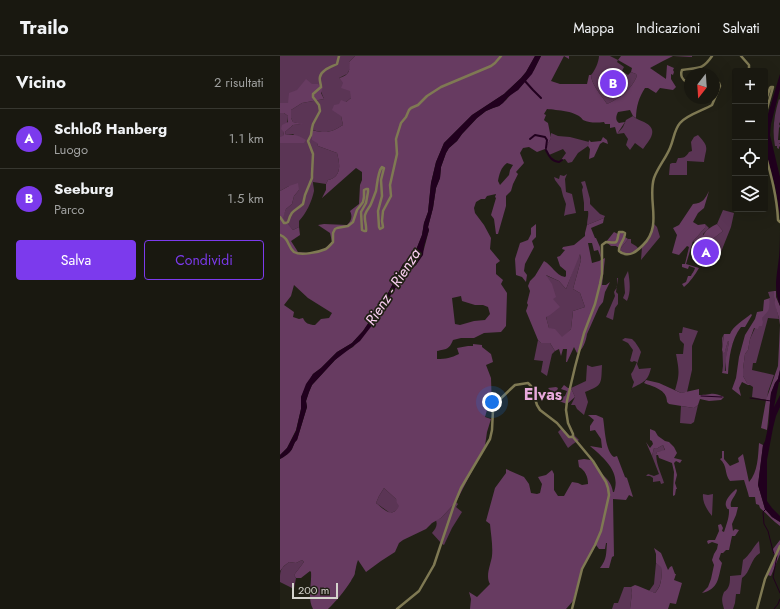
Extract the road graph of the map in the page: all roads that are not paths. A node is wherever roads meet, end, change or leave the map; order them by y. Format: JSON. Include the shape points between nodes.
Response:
{"nodes":[{"id":1,"x":339,"y":56,"type":"edge"},
{"id":2,"x":500,"y":56,"type":"edge"},
{"id":3,"x":712,"y":56,"type":"edge"},
{"id":4,"x":741,"y":56,"type":"edge"},
{"id":5,"x":695,"y":68,"type":"edge"},
{"id":6,"x":749,"y":68,"type":"edge"},
{"id":7,"x":684,"y":70,"type":"edge"},
{"id":8,"x":684,"y":80,"type":"edge"},
{"id":9,"x":768,"y":94,"type":"edge"},
{"id":10,"x":712,"y":104,"type":"edge"},
{"id":11,"x":768,"y":106,"type":"edge"},
{"id":12,"x":768,"y":164,"type":"edge"},
{"id":13,"x":280,"y":217,"type":"edge"},
{"id":14,"x":779,"y":222,"type":"edge"},
{"id":15,"x":280,"y":235,"type":"edge"},
{"id":16,"x":572,"y":437,"type":"junction"},
{"id":17,"x":780,"y":546,"type":"edge"},
{"id":18,"x":397,"y":609,"type":"edge"},
{"id":19,"x":572,"y":609,"type":"edge"},
{"id":20,"x":757,"y":609,"type":"edge"}],
"edges":[{"from":1,"to":13,"type":"street","via":[[337,64],[320,75],[321,88],[313,94],[320,111],[308,141],[313,154],[312,180],[303,204],[292,212],[288,222],[284,223]]},
{"from":2,"to":15,"type":"street","via":[[491,66],[441,87],[409,110],[400,124],[396,139],[397,154],[390,185],[391,196],[383,211],[382,228],[379,227],[378,213],[382,196],[382,167],[366,214],[366,231],[362,230],[361,214],[366,202],[367,189],[364,190],[363,202],[353,222],[348,226],[334,229],[333,242],[326,249],[298,254],[286,238]]},
{"from":3,"to":5,"type":"street","via":[[702,67]]},
{"from":4,"to":6,"type":"street"},
{"from":7,"to":8,"type":"street","via":[[681,75]]},
{"from":9,"to":11,"type":"street","via":[[770,88],[773,88]]},
{"from":10,"to":16,"type":"street","via":[[682,121],[676,130],[653,184],[653,228],[649,239],[630,254],[622,254],[619,251],[624,232],[620,232],[616,242],[606,242],[602,245],[599,291],[584,333],[566,401]]},
{"from":12,"to":14,"type":"street"},
{"from":16,"to":18,"type":"street","via":[[540,410],[528,383],[515,385],[498,401],[493,410],[490,439],[461,488],[432,570],[419,591]]},
{"from":16,"to":19,"type":"street","via":[[593,461],[606,482],[609,495],[602,531],[582,569]]},
{"from":17,"to":20,"type":"street","via":[[765,579]]}]}
